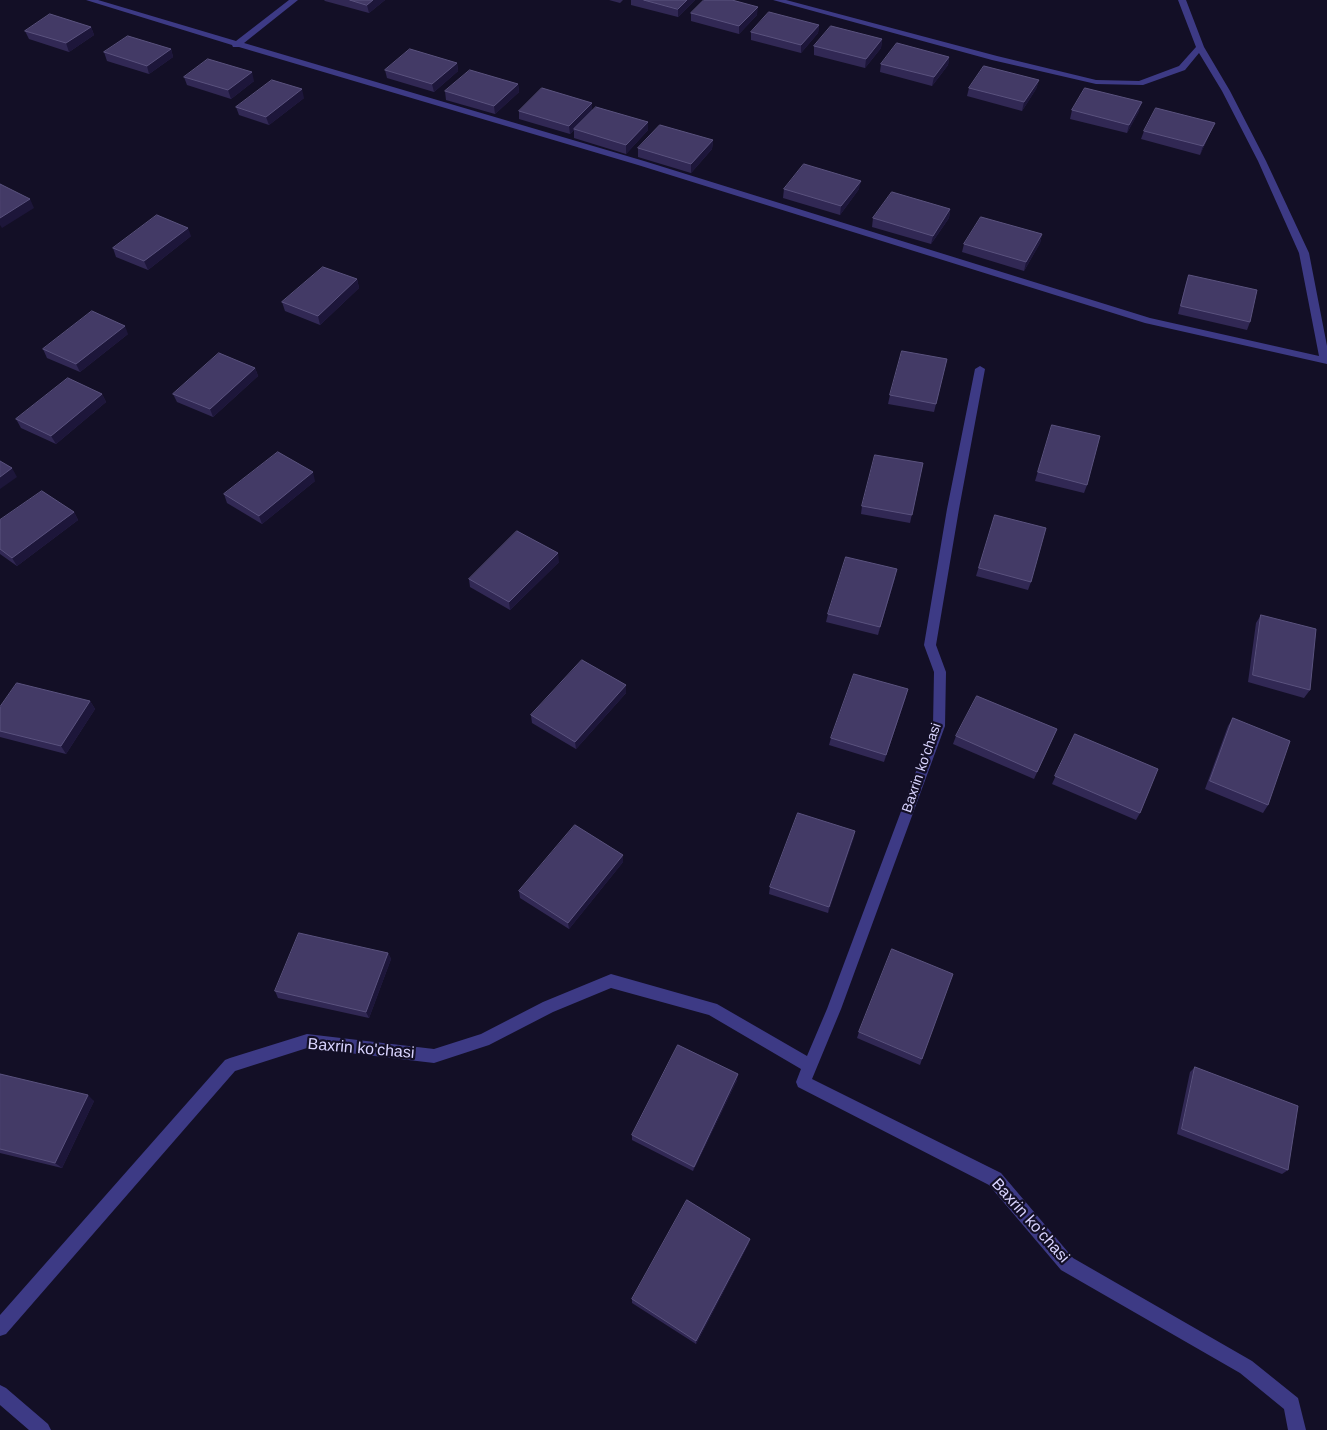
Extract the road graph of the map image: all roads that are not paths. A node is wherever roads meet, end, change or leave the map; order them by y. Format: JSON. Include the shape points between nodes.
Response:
{"nodes":[{"id":1,"x":90,"y":0,"type":"edge"},
{"id":2,"x":294,"y":0,"type":"edge"},
{"id":3,"x":777,"y":0,"type":"edge"},
{"id":4,"x":1182,"y":0,"type":"edge"},
{"id":5,"x":236,"y":45,"type":"junction"},
{"id":6,"x":1200,"y":47,"type":"junction"},
{"id":7,"x":980,"y":369,"type":"dead end"},
{"id":8,"x":810,"y":1066,"type":"junction"},
{"id":9,"x":0,"y":1328,"type":"edge"},
{"id":10,"x":0,"y":1394,"type":"edge"},
{"id":11,"x":42,"y":1430,"type":"edge"},
{"id":12,"x":1297,"y":1430,"type":"edge"}],
"edges":[{"from":1,"to":5,"type":"street"},
{"from":2,"to":5,"type":"street"},
{"from":3,"to":6,"type":"street","via":[[1096,82],[1140,83],[1182,68]]},
{"from":4,"to":6,"type":"street"},
{"from":5,"to":6,"type":"street","via":[[641,164],[1148,321],[1325,361],[1304,253],[1262,161]]},
{"from":7,"to":8,"type":"street","name":"Baxrin ko'chasi","via":[[930,645],[940,672],[939,726]]},
{"from":8,"to":9,"type":"street","name":"Baxrin ko'chasi","via":[[712,1009],[611,981],[548,1007],[484,1040],[434,1056],[307,1041],[230,1064]]},
{"from":8,"to":12,"type":"street","name":"Baxrin ko'chasi","via":[[803,1082],[995,1179],[1067,1264],[1246,1367],[1292,1404]]},
{"from":10,"to":11,"type":"street"}]}
